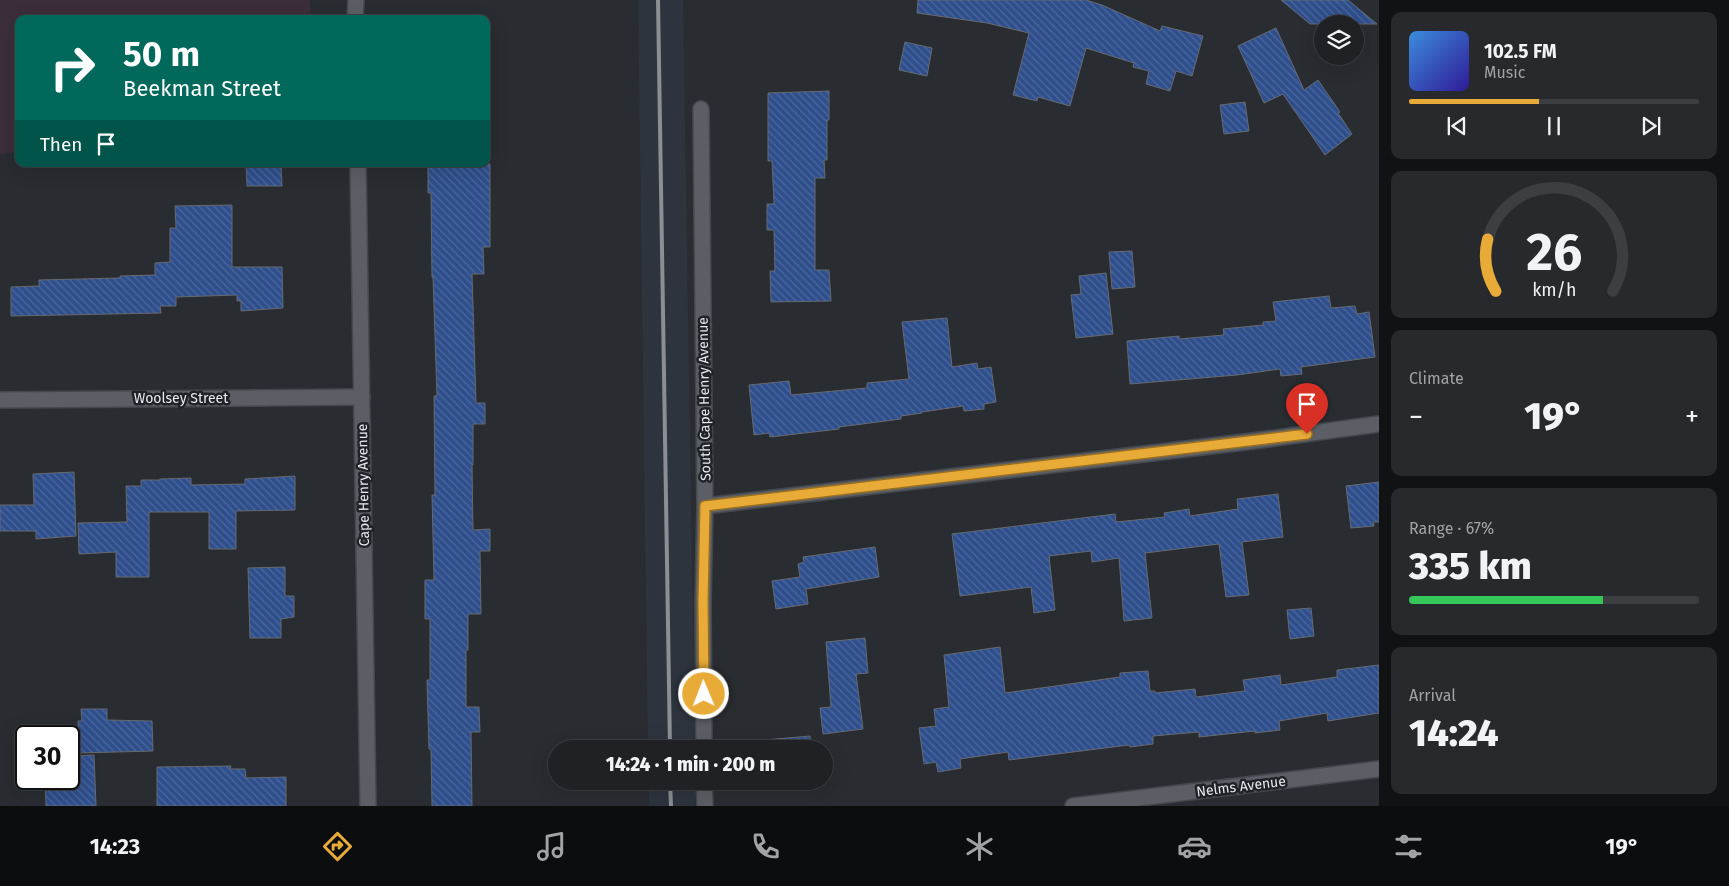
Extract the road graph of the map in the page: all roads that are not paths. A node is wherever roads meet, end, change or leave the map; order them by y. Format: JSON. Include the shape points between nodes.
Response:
{"nodes":[{"id":1,"x":356,"y":0,"type":"edge"},
{"id":2,"x":356,"y":15,"type":"edge"},
{"id":3,"x":701,"y":109,"type":"dead end"},
{"id":4,"x":358,"y":167,"type":"edge"},
{"id":5,"x":362,"y":396,"type":"junction"},
{"id":6,"x":0,"y":400,"type":"edge"},
{"id":7,"x":1379,"y":424,"type":"edge"},
{"id":8,"x":705,"y":506,"type":"junction"},
{"id":9,"x":704,"y":740,"type":"edge"},
{"id":10,"x":1379,"y":769,"type":"edge"},
{"id":11,"x":704,"y":790,"type":"edge"},
{"id":12,"x":368,"y":806,"type":"edge"},
{"id":13,"x":705,"y":806,"type":"edge"},
{"id":14,"x":1073,"y":806,"type":"edge"}],
"edges":[{"from":1,"to":2,"type":"street"},
{"from":3,"to":8,"type":"street","name":"South Cape Henry Avenue"},
{"from":4,"to":5,"type":"street","name":"Cape Henry Avenue"},
{"from":5,"to":6,"type":"street","name":"Woolsey Street"},
{"from":5,"to":12,"type":"street","name":"Cape Henry Avenue"},
{"from":7,"to":8,"type":"street"},
{"from":8,"to":9,"type":"street","name":"South Cape Henry Avenue"},
{"from":10,"to":14,"type":"street","name":"Nelms Avenue"},
{"from":11,"to":13,"type":"street"}]}
